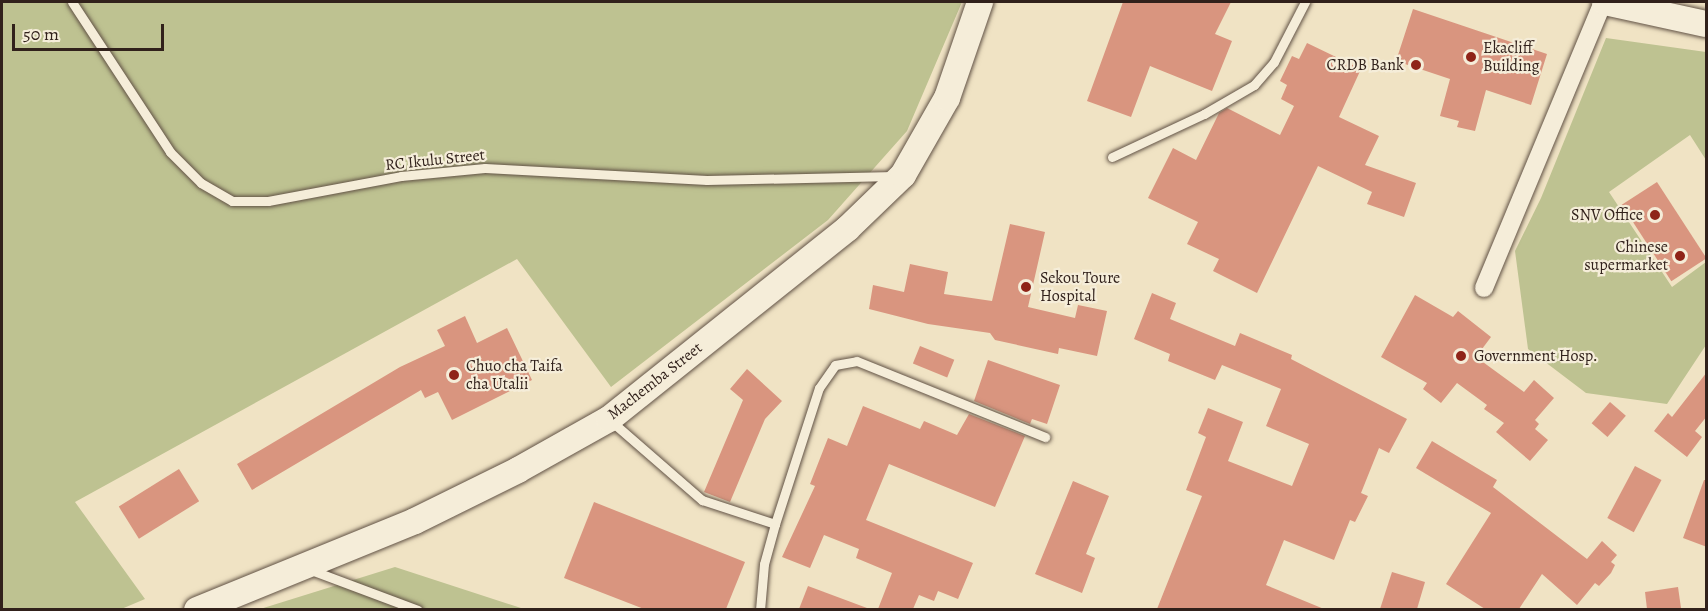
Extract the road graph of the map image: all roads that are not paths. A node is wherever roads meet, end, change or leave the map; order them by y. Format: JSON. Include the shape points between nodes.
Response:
{"nodes":[{"id":1,"x":72,"y":2,"type":"edge"},
{"id":2,"x":980,"y":2,"type":"edge"},
{"id":3,"x":1305,"y":2,"type":"edge"},
{"id":4,"x":1604,"y":2,"type":"edge"},
{"id":5,"x":1707,"y":24,"type":"edge"},
{"id":6,"x":1112,"y":157,"type":"dead end"},
{"id":7,"x":903,"y":175,"type":"junction"},
{"id":8,"x":1484,"y":288,"type":"dead end"},
{"id":9,"x":609,"y":419,"type":"junction"},
{"id":10,"x":1045,"y":437,"type":"dead end"},
{"id":11,"x":775,"y":524,"type":"junction"},
{"id":12,"x":304,"y":568,"type":"junction"},
{"id":13,"x":198,"y":609,"type":"edge"},
{"id":14,"x":418,"y":609,"type":"edge"},
{"id":15,"x":760,"y":609,"type":"edge"}],
"edges":[{"from":1,"to":7,"type":"lane","name":"RC Ikulu Street","via":[[170,152],[201,183],[232,201],[268,201],[401,176],[485,168],[707,180]]},
{"from":2,"to":7,"type":"main road","name":"Machemba Street","via":[[947,98]]},
{"from":3,"to":6,"type":"lane","via":[[1274,62],[1254,85],[1204,114]]},
{"from":4,"to":5,"type":"main road"},
{"from":4,"to":8,"type":"street"},
{"from":7,"to":9,"type":"main road","name":"Machemba Street","via":[[847,229]]},
{"from":9,"to":11,"type":"lane","via":[[702,500]]},
{"from":9,"to":12,"type":"main road","name":"Machemba Street","via":[[415,521]]},
{"from":10,"to":11,"type":"lane","via":[[857,361],[835,365],[819,388]]},
{"from":11,"to":15,"type":"lane","via":[[764,564]]},
{"from":12,"to":13,"type":"main road","name":"Machemba Street"},
{"from":12,"to":14,"type":"lane"}]}
